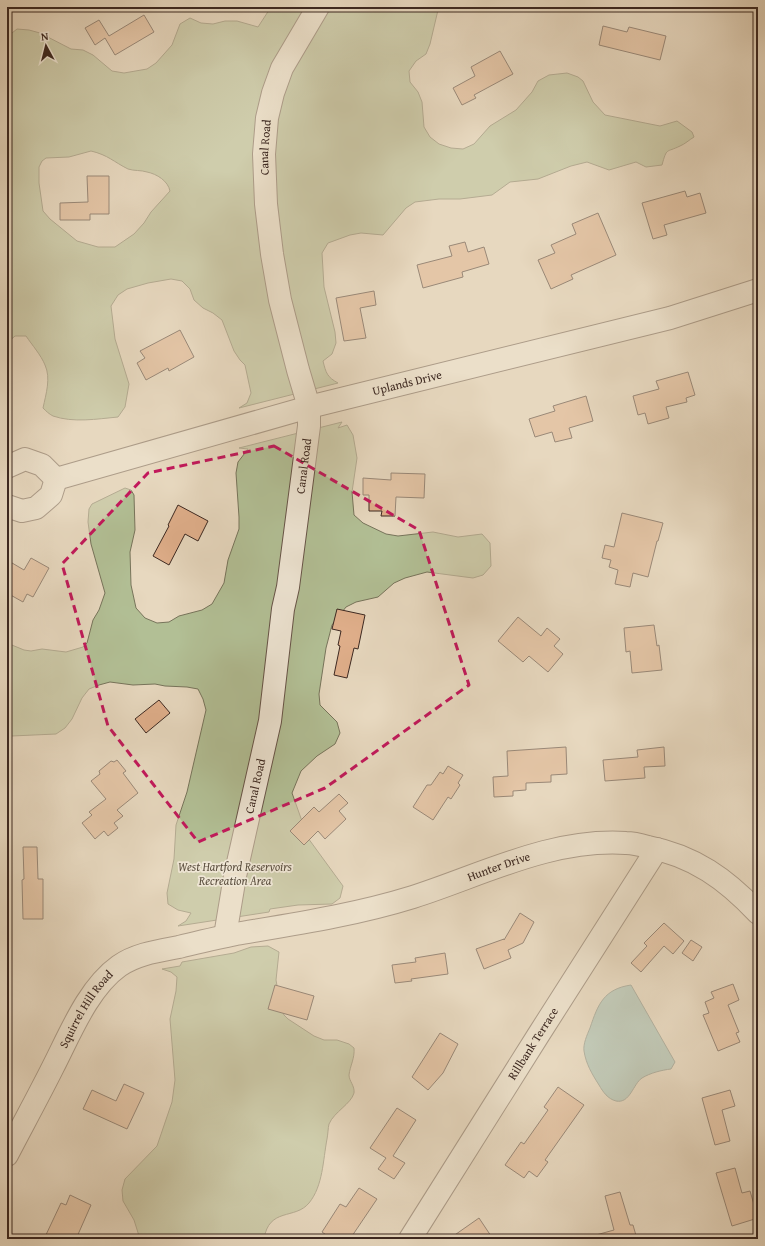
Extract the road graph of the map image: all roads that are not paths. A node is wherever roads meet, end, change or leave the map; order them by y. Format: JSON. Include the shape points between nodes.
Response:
{"nodes":[{"id":1,"x":318,"y":7,"type":"edge"},
{"id":2,"x":758,"y":290,"type":"edge"},
{"id":3,"x":309,"y":407,"type":"junction"},
{"id":4,"x":7,"y":467,"type":"edge"},
{"id":5,"x":56,"y":479,"type":"junction"},
{"id":6,"x":7,"y":506,"type":"edge"},
{"id":7,"x":657,"y":849,"type":"junction"},
{"id":8,"x":758,"y":913,"type":"edge"},
{"id":9,"x":225,"y":936,"type":"junction"},
{"id":10,"x":7,"y":1155,"type":"edge"},
{"id":11,"x":410,"y":1239,"type":"edge"}],
"edges":[{"from":1,"to":3,"type":"street","name":"Canal Road","via":[[282,68],[267,118],[264,154],[266,204],[279,292]]},
{"from":2,"to":3,"type":"street","name":"Uplands Drive","via":[[670,318]]},
{"from":3,"to":5,"type":"street","name":"Uplands Drive"},
{"from":3,"to":9,"type":"street","name":"Canal Road","via":[[309,426],[270,721],[235,876]]},
{"from":4,"to":5,"type":"street","via":[[25,459],[42,464]]},
{"from":5,"to":6,"type":"street","via":[[51,494],[36,508],[22,511]]},
{"from":7,"to":8,"type":"street","name":"Hunter Drive","via":[[702,865],[730,885]]},
{"from":7,"to":9,"type":"street","name":"Hunter Drive","via":[[628,843],[595,843],[554,850],[487,870],[412,897],[314,921]]},
{"from":7,"to":11,"type":"street","name":"Rillbank Terrace"},
{"from":9,"to":10,"type":"street","name":"Squirrel Hill Road","via":[[140,955],[120,965],[105,978],[83,1008]]}]}
